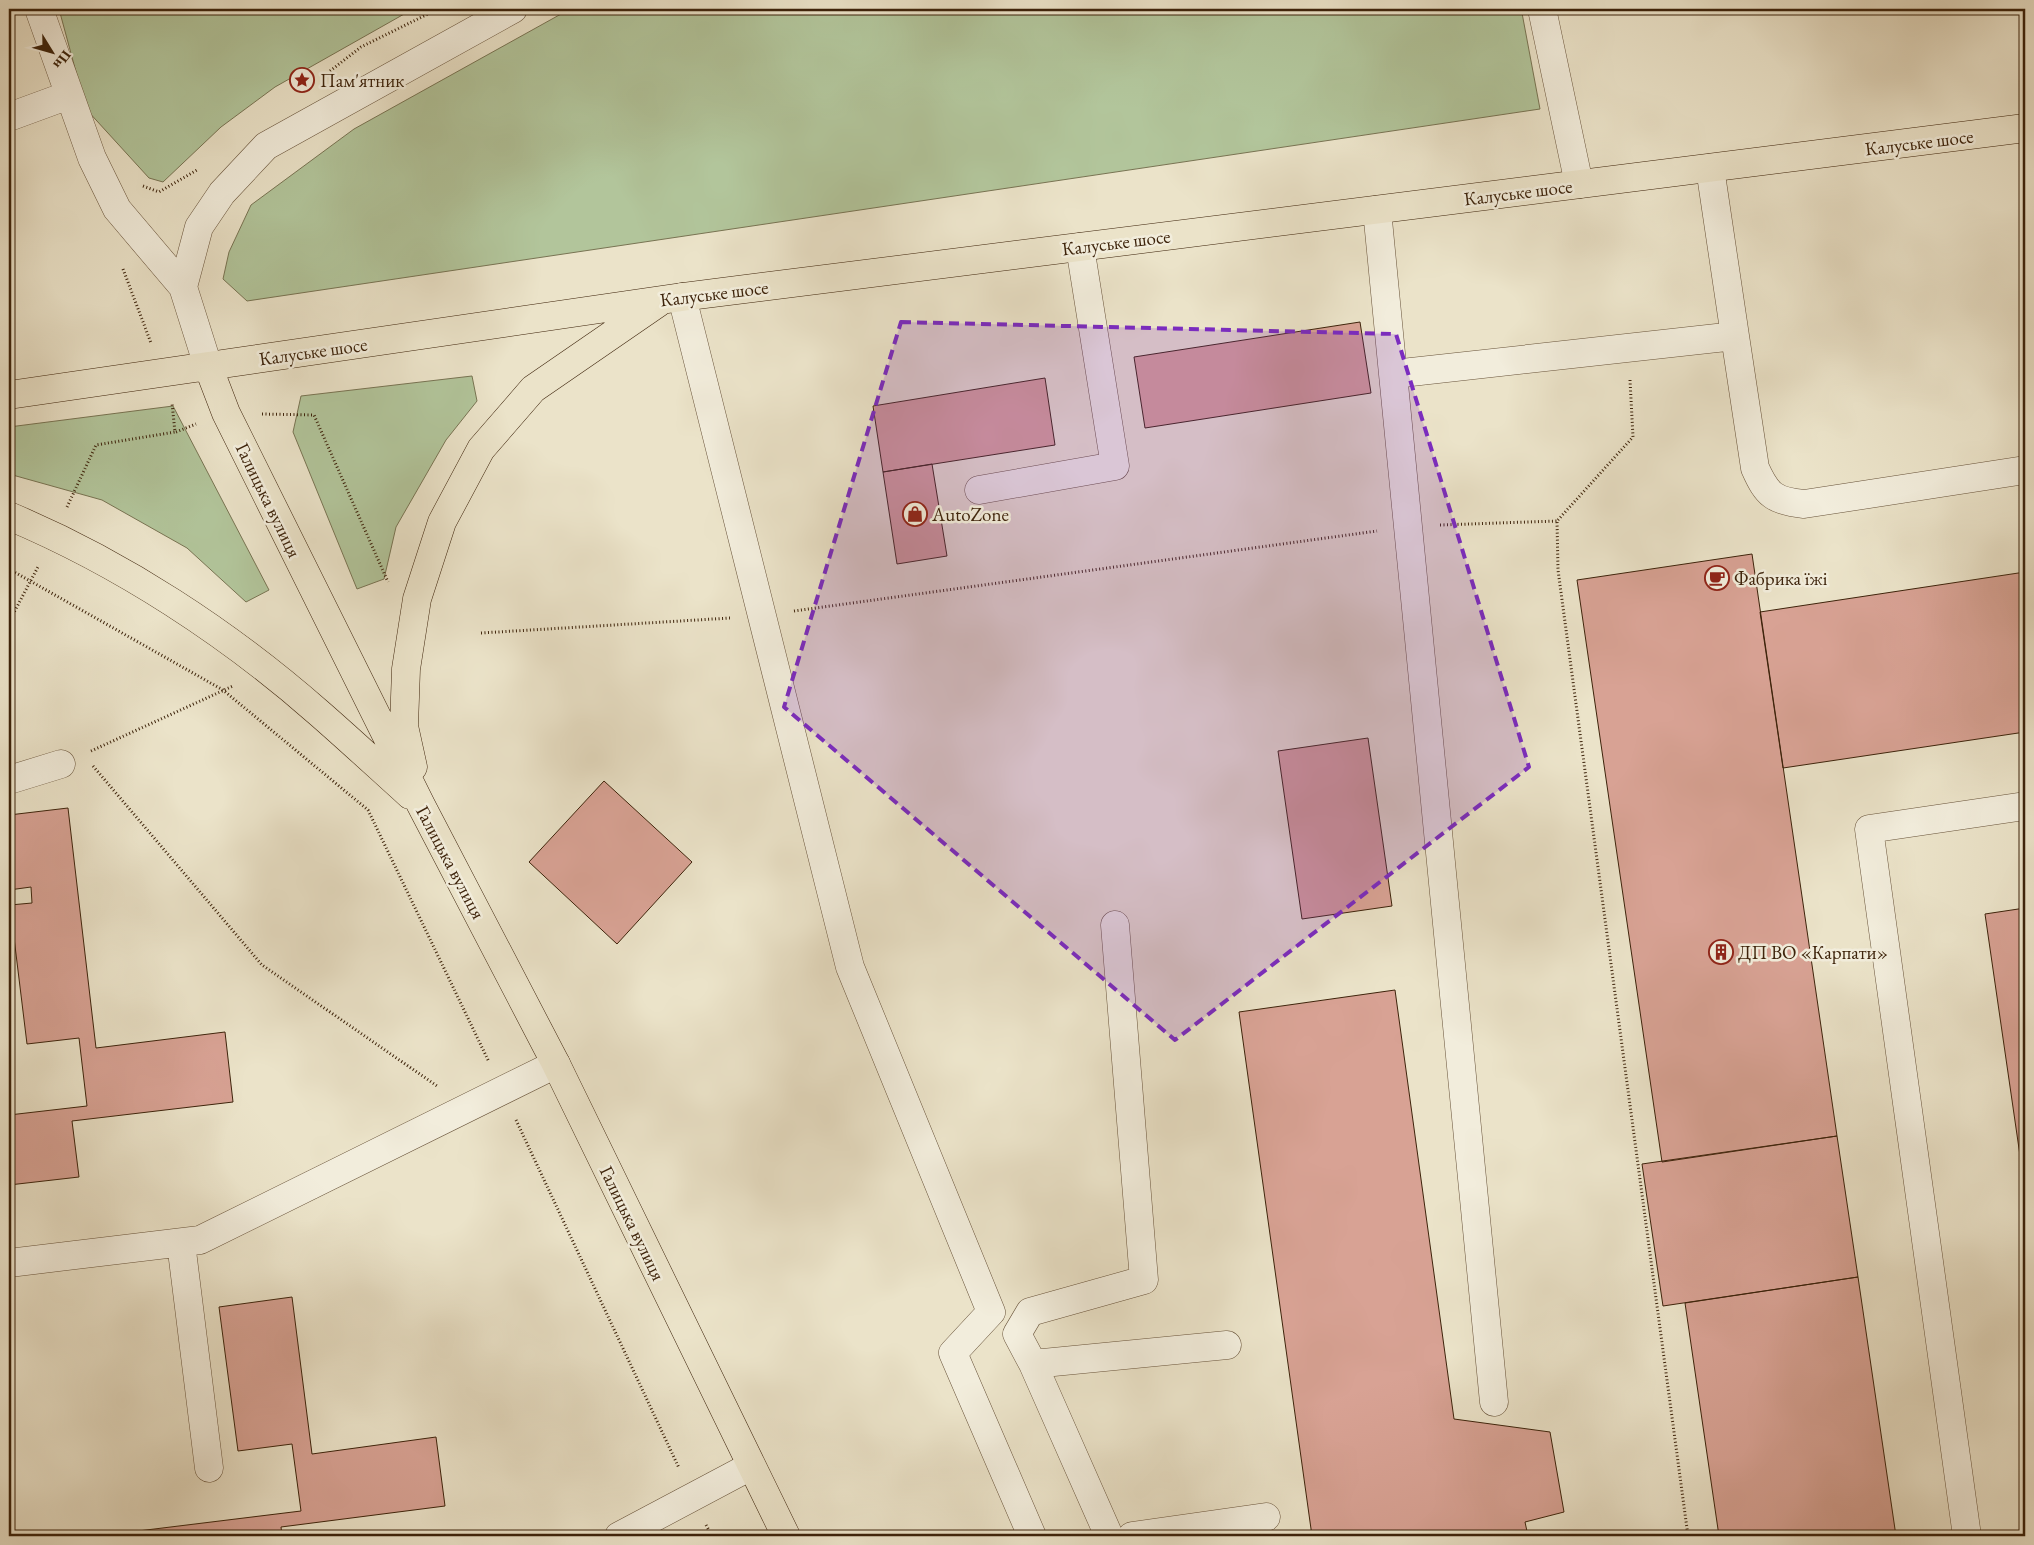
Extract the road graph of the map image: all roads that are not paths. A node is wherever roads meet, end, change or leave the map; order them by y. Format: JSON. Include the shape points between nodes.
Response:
{"nodes":[{"id":1,"x":39,"y":9,"type":"edge"},
{"id":2,"x":513,"y":9,"type":"edge"},
{"id":3,"x":1542,"y":9,"type":"edge"},
{"id":4,"x":69,"y":95,"type":"junction"},
{"id":5,"x":9,"y":117,"type":"edge"},
{"id":6,"x":2025,"y":128,"type":"edge"},
{"id":7,"x":1710,"y":168,"type":"junction"},
{"id":8,"x":1579,"y":184,"type":"junction"},
{"id":9,"x":1377,"y":210,"type":"junction"},
{"id":10,"x":1080,"y":247,"type":"junction"},
{"id":11,"x":183,"y":287,"type":"junction"},
{"id":12,"x":672,"y":298,"type":"junction"},
{"id":13,"x":1735,"y":336,"type":"junction"},
{"id":14,"x":208,"y":366,"type":"junction"},
{"id":15,"x":1393,"y":374,"type":"junction"},
{"id":16,"x":9,"y":395,"type":"edge"},
{"id":17,"x":2025,"y":470,"type":"edge"},
{"id":18,"x":979,"y":490,"type":"dead end"},
{"id":19,"x":9,"y":516,"type":"edge"},
{"id":20,"x":72,"y":759,"type":"road end"},
{"id":21,"x":9,"y":780,"type":"edge"},
{"id":22,"x":421,"y":805,"type":"junction"},
{"id":23,"x":2025,"y":806,"type":"edge"},
{"id":24,"x":1115,"y":926,"type":"dead end"},
{"id":25,"x":556,"y":1064,"type":"junction"},
{"id":26,"x":181,"y":1243,"type":"junction"},
{"id":27,"x":9,"y":1263,"type":"edge"},
{"id":28,"x":991,"y":1312,"type":"junction"},
{"id":29,"x":1017,"y":1334,"type":"junction"},
{"id":30,"x":1228,"y":1345,"type":"dead end"},
{"id":31,"x":1033,"y":1364,"type":"junction"},
{"id":32,"x":1494,"y":1402,"type":"dead end"},
{"id":33,"x":751,"y":1466,"type":"junction"},
{"id":34,"x":209,"y":1468,"type":"dead end"},
{"id":35,"x":1266,"y":1517,"type":"dead end"},
{"id":36,"x":619,"y":1536,"type":"edge"},
{"id":37,"x":786,"y":1536,"type":"edge"},
{"id":38,"x":1032,"y":1536,"type":"edge"},
{"id":39,"x":1110,"y":1536,"type":"edge"},
{"id":40,"x":1132,"y":1536,"type":"edge"},
{"id":41,"x":1967,"y":1536,"type":"edge"}],
"edges":[{"from":1,"to":4,"type":"street"},
{"from":2,"to":11,"type":"street","via":[[266,146],[222,194],[200,227]]},
{"from":3,"to":8,"type":"street"},
{"from":4,"to":5,"type":"street"},
{"from":4,"to":11,"type":"street","via":[[92,158],[117,209]]},
{"from":6,"to":7,"type":"main road","name":"Калуське шосе"},
{"from":7,"to":8,"type":"main road","name":"Калуське шосе"},
{"from":7,"to":13,"type":"street"},
{"from":8,"to":9,"type":"main road","name":"Калуське шосе"},
{"from":9,"to":10,"type":"main road","name":"Калуське шосе"},
{"from":9,"to":15,"type":"street"},
{"from":10,"to":12,"type":"main road","name":"Калуське шосе"},
{"from":10,"to":18,"type":"street","via":[[1115,466]]},
{"from":11,"to":14,"type":"street"},
{"from":12,"to":14,"type":"main road","name":"Калуське шосе"},
{"from":12,"to":22,"type":"main road","via":[[533,389],[481,449],[442,522],[417,599],[406,669],[404,726]]},
{"from":12,"to":28,"type":"street","via":[[764,615],[850,967]]},
{"from":13,"to":15,"type":"street"},
{"from":13,"to":17,"type":"street","via":[[1755,468],[1764,488],[1782,502],[1804,504]]},
{"from":14,"to":16,"type":"main road"},
{"from":14,"to":22,"type":"main road","name":"Галицька вулиця","via":[[226,413]]},
{"from":15,"to":32,"type":"street"},
{"from":19,"to":22,"type":"main road","via":[[144,584],[235,646],[318,712]]},
{"from":20,"to":21,"type":"street"},
{"from":22,"to":25,"type":"main road","name":"Галицька вулиця"},
{"from":23,"to":41,"type":"street","via":[[1869,829]]},
{"from":24,"to":29,"type":"street","via":[[1144,1280],[1030,1312]]},
{"from":25,"to":26,"type":"street","via":[[200,1240]]},
{"from":25,"to":33,"type":"main road","name":"Галицька вулиця"},
{"from":26,"to":27,"type":"street"},
{"from":26,"to":34,"type":"street"},
{"from":28,"to":29,"type":"street"},
{"from":28,"to":38,"type":"street","via":[[953,1353]]},
{"from":29,"to":31,"type":"street"},
{"from":30,"to":31,"type":"street"},
{"from":31,"to":39,"type":"street"},
{"from":33,"to":36,"type":"street"},
{"from":33,"to":37,"type":"main road","name":"Галицька вулиця"},
{"from":35,"to":40,"type":"street"}]}
